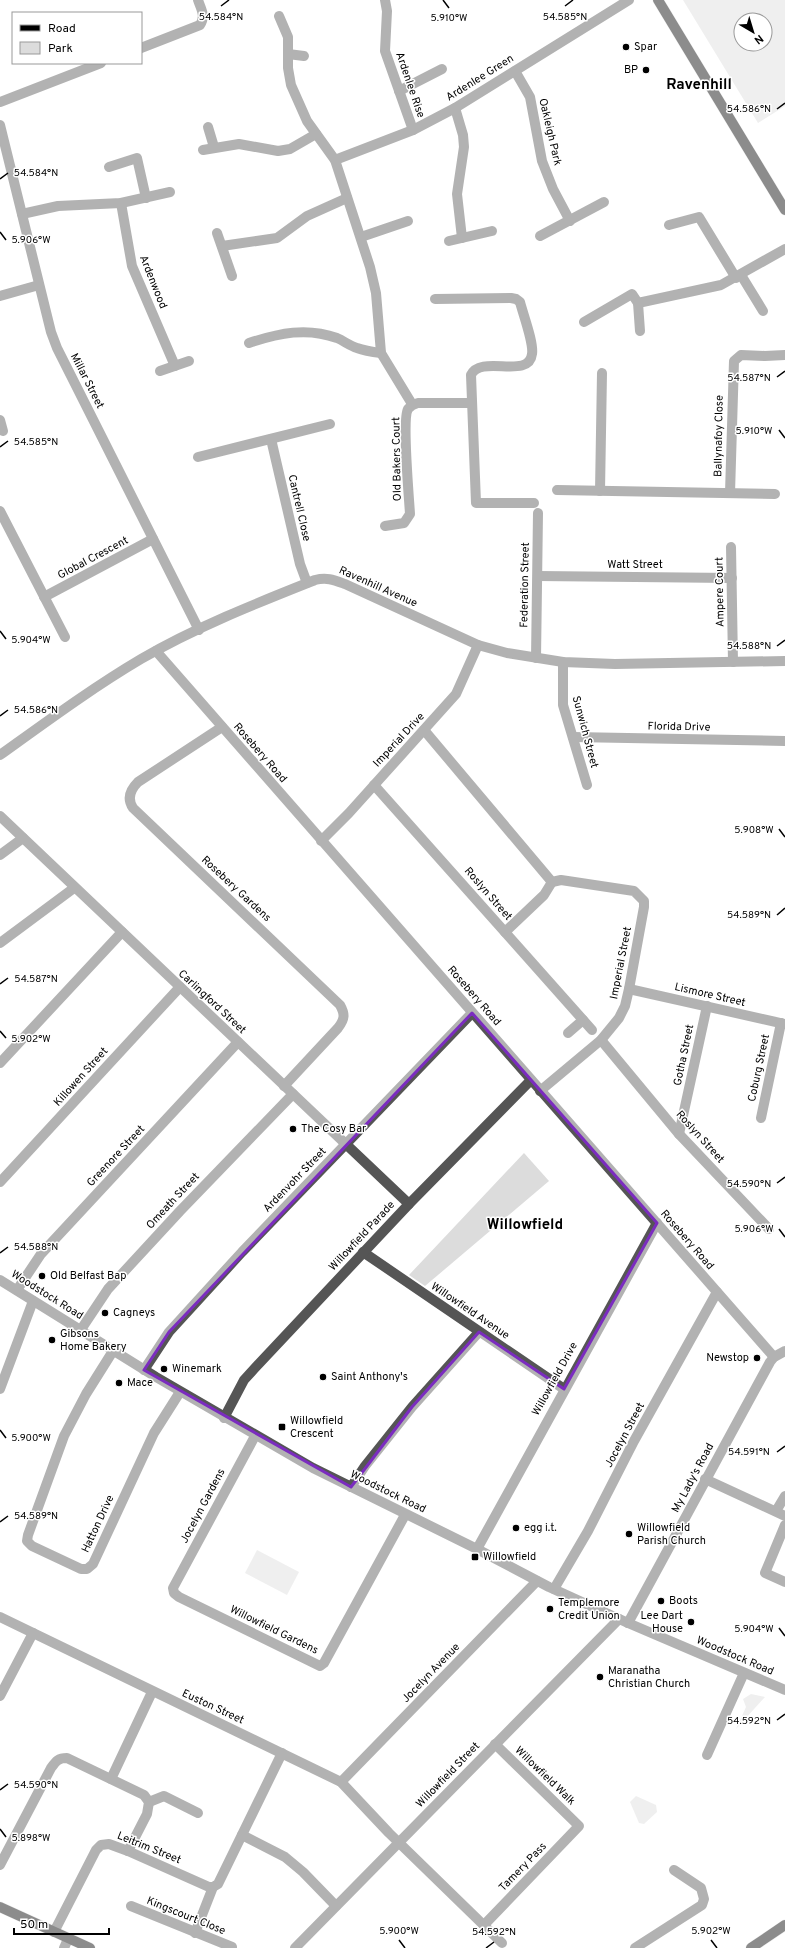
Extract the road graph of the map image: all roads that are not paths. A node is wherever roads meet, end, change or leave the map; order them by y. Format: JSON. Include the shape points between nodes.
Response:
{"nodes":[{"id":1,"x":198,"y":0,"type":"edge"},
{"id":2,"x":385,"y":0,"type":"edge"},
{"id":3,"x":629,"y":0,"type":"edge"},
{"id":4,"x":658,"y":0,"type":"edge"},
{"id":5,"x":279,"y":16,"type":"dead end"},
{"id":6,"x":142,"y":48,"type":"edge"},
{"id":7,"x":288,"y":54,"type":"junction"},
{"id":8,"x":304,"y":56,"type":"dead end"},
{"id":9,"x":99,"y":64,"type":"edge"},
{"id":10,"x":442,"y":68,"type":"dead end"},
{"id":11,"x":515,"y":71,"type":"junction"},
{"id":12,"x":399,"y":91,"type":"junction"},
{"id":13,"x":0,"y":102,"type":"edge"},
{"id":14,"x":455,"y":108,"type":"junction"},
{"id":15,"x":0,"y":125,"type":"edge"},
{"id":16,"x":208,"y":127,"type":"dead end"},
{"id":17,"x":413,"y":130,"type":"junction"},
{"id":18,"x":316,"y":134,"type":"junction"},
{"id":19,"x":214,"y":147,"type":"junction"},
{"id":20,"x":203,"y":150,"type":"dead end"},
{"id":21,"x":335,"y":160,"type":"junction"},
{"id":22,"x":109,"y":167,"type":"dead end"},
{"id":23,"x":170,"y":192,"type":"dead end"},
{"id":24,"x":146,"y":198,"type":"junction"},
{"id":25,"x":347,"y":198,"type":"junction"},
{"id":26,"x":604,"y":202,"type":"dead end"},
{"id":27,"x":121,"y":203,"type":"junction"},
{"id":28,"x":785,"y":210,"type":"edge"},
{"id":29,"x":22,"y":214,"type":"junction"},
{"id":30,"x":408,"y":221,"type":"dead end"},
{"id":31,"x":570,"y":221,"type":"junction"},
{"id":32,"x":669,"y":225,"type":"dead end"},
{"id":33,"x":492,"y":231,"type":"dead end"},
{"id":34,"x":218,"y":233,"type":"dead end"},
{"id":35,"x":540,"y":236,"type":"dead end"},
{"id":36,"x":361,"y":237,"type":"junction"},
{"id":37,"x":462,"y":238,"type":"junction"},
{"id":38,"x":449,"y":241,"type":"dead end"},
{"id":39,"x":222,"y":246,"type":"junction"},
{"id":40,"x":785,"y":249,"type":"edge"},
{"id":41,"x":232,"y":276,"type":"dead end"},
{"id":42,"x":738,"y":276,"type":"junction"},
{"id":43,"x":39,"y":285,"type":"junction"},
{"id":44,"x":0,"y":296,"type":"edge"},
{"id":45,"x":435,"y":299,"type":"dead end"},
{"id":46,"x":638,"y":303,"type":"junction"},
{"id":47,"x":763,"y":311,"type":"dead end"},
{"id":48,"x":584,"y":322,"type":"dead end"},
{"id":49,"x":640,"y":331,"type":"dead end"},
{"id":50,"x":249,"y":343,"type":"dead end"},
{"id":51,"x":381,"y":352,"type":"junction"},
{"id":52,"x":785,"y":355,"type":"edge"},
{"id":53,"x":189,"y":361,"type":"dead end"},
{"id":54,"x":175,"y":366,"type":"junction"},
{"id":55,"x":160,"y":372,"type":"dead end"},
{"id":56,"x":602,"y":373,"type":"dead end"},
{"id":57,"x":472,"y":403,"type":"junction"},
{"id":58,"x":412,"y":404,"type":"junction"},
{"id":59,"x":0,"y":420,"type":"edge"},
{"id":60,"x":330,"y":424,"type":"dead end"},
{"id":61,"x":3,"y":431,"type":"dead end"},
{"id":62,"x":271,"y":439,"type":"junction"},
{"id":63,"x":198,"y":457,"type":"dead end"},
{"id":64,"x":557,"y":490,"type":"dead end"},
{"id":65,"x":600,"y":491,"type":"junction"},
{"id":66,"x":730,"y":493,"type":"junction"},
{"id":67,"x":775,"y":494,"type":"dead end"},
{"id":68,"x":534,"y":503,"type":"dead end"},
{"id":69,"x":0,"y":511,"type":"edge"},
{"id":70,"x":538,"y":513,"type":"dead end"},
{"id":71,"x":385,"y":526,"type":"dead end"},
{"id":72,"x":153,"y":539,"type":"junction"},
{"id":73,"x":731,"y":547,"type":"dead end"},
{"id":74,"x":538,"y":576,"type":"junction"},
{"id":75,"x":732,"y":578,"type":"junction"},
{"id":76,"x":307,"y":583,"type":"junction"},
{"id":77,"x":44,"y":597,"type":"junction"},
{"id":78,"x":199,"y":630,"type":"junction"},
{"id":79,"x":65,"y":637,"type":"dead end"},
{"id":80,"x":478,"y":645,"type":"junction"},
{"id":81,"x":156,"y":651,"type":"junction"},
{"id":82,"x":536,"y":658,"type":"junction"},
{"id":83,"x":785,"y":661,"type":"edge"},
{"id":84,"x":563,"y":662,"type":"junction"},
{"id":85,"x":733,"y":662,"type":"junction"},
{"id":86,"x":222,"y":727,"type":"junction"},
{"id":87,"x":424,"y":730,"type":"junction"},
{"id":88,"x":573,"y":737,"type":"junction"},
{"id":89,"x":785,"y":741,"type":"edge"},
{"id":90,"x":0,"y":755,"type":"edge"},
{"id":91,"x":374,"y":785,"type":"junction"},
{"id":92,"x":587,"y":785,"type":"dead end"},
{"id":93,"x":0,"y":816,"type":"edge"},
{"id":94,"x":23,"y":838,"type":"junction"},
{"id":95,"x":321,"y":840,"type":"junction"},
{"id":96,"x":0,"y":855,"type":"edge"},
{"id":97,"x":552,"y":882,"type":"junction"},
{"id":98,"x":74,"y":888,"type":"junction"},
{"id":99,"x":122,"y":932,"type":"junction"},
{"id":100,"x":505,"y":932,"type":"junction"},
{"id":101,"x":0,"y":943,"type":"edge"},
{"id":102,"x":180,"y":987,"type":"junction"},
{"id":103,"x":629,"y":989,"type":"junction"},
{"id":104,"x":707,"y":1006,"type":"junction"},
{"id":105,"x":472,"y":1013,"type":"junction"},
{"id":106,"x":583,"y":1020,"type":"junction"},
{"id":107,"x":783,"y":1023,"type":"edge"},
{"id":108,"x":592,"y":1030,"type":"dead end"},
{"id":109,"x":568,"y":1033,"type":"dead end"},
{"id":110,"x":601,"y":1040,"type":"junction"},
{"id":111,"x":238,"y":1042,"type":"junction"},
{"id":112,"x":0,"y":1063,"type":"edge"},
{"id":113,"x":531,"y":1080,"type":"junction"},
{"id":114,"x":284,"y":1086,"type":"junction"},
{"id":115,"x":540,"y":1091,"type":"junction"},
{"id":116,"x":293,"y":1094,"type":"junction"},
{"id":117,"x":761,"y":1118,"type":"dead end"},
{"id":118,"x":679,"y":1134,"type":"junction"},
{"id":119,"x":346,"y":1145,"type":"junction"},
{"id":120,"x":0,"y":1182,"type":"edge"},
{"id":121,"x":409,"y":1204,"type":"junction"},
{"id":122,"x":657,"y":1223,"type":"junction"},
{"id":123,"x":770,"y":1229,"type":"dead end"},
{"id":124,"x":363,"y":1252,"type":"junction"},
{"id":125,"x":0,"y":1280,"type":"edge"},
{"id":126,"x":17,"y":1290,"type":"junction"},
{"id":127,"x":717,"y":1292,"type":"junction"},
{"id":128,"x":33,"y":1300,"type":"junction"},
{"id":129,"x":80,"y":1331,"type":"junction"},
{"id":130,"x":479,"y":1332,"type":"junction"},
{"id":131,"x":113,"y":1351,"type":"junction"},
{"id":132,"x":785,"y":1351,"type":"edge"},
{"id":133,"x":774,"y":1357,"type":"junction"},
{"id":134,"x":144,"y":1370,"type":"junction"},
{"id":135,"x":0,"y":1388,"type":"edge"},
{"id":136,"x":564,"y":1388,"type":"junction"},
{"id":137,"x":180,"y":1392,"type":"junction"},
{"id":138,"x":224,"y":1418,"type":"junction"},
{"id":139,"x":255,"y":1436,"type":"junction"},
{"id":140,"x":705,"y":1479,"type":"junction"},
{"id":141,"x":351,"y":1487,"type":"junction"},
{"id":142,"x":785,"y":1496,"type":"edge"},
{"id":143,"x":780,"y":1514,"type":"edge"},
{"id":144,"x":405,"y":1515,"type":"junction"},
{"id":145,"x":785,"y":1526,"type":"edge"},
{"id":146,"x":477,"y":1549,"type":"junction"},
{"id":147,"x":537,"y":1581,"type":"junction"},
{"id":148,"x":785,"y":1582,"type":"edge"},
{"id":149,"x":173,"y":1588,"type":"joint"},
{"id":150,"x":554,"y":1589,"type":"junction"},
{"id":151,"x":0,"y":1617,"type":"edge"},
{"id":152,"x":624,"y":1621,"type":"junction"},
{"id":153,"x":33,"y":1633,"type":"junction"},
{"id":154,"x":744,"y":1673,"type":"junction"},
{"id":155,"x":785,"y":1690,"type":"edge"},
{"id":156,"x":152,"y":1692,"type":"junction"},
{"id":157,"x":0,"y":1696,"type":"edge"},
{"id":158,"x":495,"y":1744,"type":"junction"},
{"id":159,"x":282,"y":1753,"type":"junction"},
{"id":160,"x":707,"y":1755,"type":"dead end"},
{"id":161,"x":111,"y":1779,"type":"junction"},
{"id":162,"x":341,"y":1782,"type":"junction"},
{"id":163,"x":149,"y":1802,"type":"junction"},
{"id":164,"x":198,"y":1812,"type":"dead end"},
{"id":165,"x":579,"y":1826,"type":"joint"},
{"id":166,"x":242,"y":1836,"type":"junction"},
{"id":167,"x":399,"y":1843,"type":"junction"},
{"id":168,"x":128,"y":1851,"type":"junction"},
{"id":169,"x":0,"y":1865,"type":"edge"},
{"id":170,"x":674,"y":1870,"type":"dead end"},
{"id":171,"x":213,"y":1887,"type":"junction"},
{"id":172,"x":131,"y":1906,"type":"dead end"},
{"id":173,"x":336,"y":1906,"type":"junction"},
{"id":174,"x":0,"y":1907,"type":"edge"},
{"id":175,"x":785,"y":1925,"type":"edge"},
{"id":176,"x":484,"y":1926,"type":"junction"},
{"id":177,"x":54,"y":1932,"type":"junction"},
{"id":178,"x":195,"y":1933,"type":"junction"},
{"id":179,"x":66,"y":1943,"type":"edge"},
{"id":180,"x":502,"y":1943,"type":"dead end"},
{"id":181,"x":232,"y":1947,"type":"edge"},
{"id":182,"x":90,"y":1948,"type":"edge"},
{"id":183,"x":296,"y":1948,"type":"edge"},
{"id":184,"x":635,"y":1948,"type":"edge"},
{"id":185,"x":751,"y":1948,"type":"edge"}],
"edges":[{"from":1,"to":6,"type":"street","via":[[203,14],[200,25]]},
{"from":2,"to":12,"type":"street","name":"Ardenlee Rise","via":[[385,51]]},
{"from":3,"to":11,"type":"street","name":"Ardenlee Green"},
{"from":4,"to":28,"type":"main road"},
{"from":5,"to":7,"type":"street","via":[[288,37]]},
{"from":7,"to":8,"type":"street"},
{"from":7,"to":18,"type":"street","via":[[291,85],[307,121]]},
{"from":9,"to":13,"type":"street"},
{"from":10,"to":12,"type":"street"},
{"from":11,"to":14,"type":"street","name":"Ardenlee Green"},
{"from":11,"to":31,"type":"street","name":"Oakleigh Park","via":[[530,97],[542,161]]},
{"from":12,"to":17,"type":"street","name":"Ardenlee Rise"},
{"from":14,"to":17,"type":"street","name":"Ardenlee Green"},
{"from":14,"to":37,"type":"street","via":[[464,147],[457,194]]},
{"from":15,"to":29,"type":"street","name":"Millar Street"},
{"from":16,"to":19,"type":"street"},
{"from":17,"to":21,"type":"street","name":"Ardenlee Green"},
{"from":18,"to":19,"type":"street","via":[[290,149],[278,151],[239,144]]},
{"from":18,"to":21,"type":"street"},
{"from":19,"to":20,"type":"street"},
{"from":21,"to":25,"type":"street"},
{"from":22,"to":24,"type":"street","via":[[137,158]]},
{"from":23,"to":24,"type":"street"},
{"from":24,"to":27,"type":"street"},
{"from":25,"to":36,"type":"street"},
{"from":25,"to":39,"type":"street","via":[[307,216],[276,238]]},
{"from":26,"to":31,"type":"street"},
{"from":27,"to":29,"type":"street","via":[[58,206]]},
{"from":27,"to":54,"type":"street","name":"Ardenwood","via":[[132,266]]},
{"from":29,"to":43,"type":"street","name":"Millar Street"},
{"from":30,"to":36,"type":"street"},
{"from":31,"to":35,"type":"street"},
{"from":32,"to":42,"type":"street","via":[[699,217]]},
{"from":33,"to":37,"type":"street"},
{"from":34,"to":39,"type":"street"},
{"from":36,"to":51,"type":"street","via":[[376,293]]},
{"from":37,"to":38,"type":"street"},
{"from":39,"to":41,"type":"street"},
{"from":40,"to":42,"type":"street"},
{"from":42,"to":46,"type":"street","via":[[709,289]]},
{"from":42,"to":47,"type":"street"},
{"from":43,"to":44,"type":"street"},
{"from":43,"to":72,"type":"street","name":"Millar Street","via":[[57,348]]},
{"from":45,"to":57,"type":"street","via":[[516,298],[520,302],[532,349],[531,359],[523,365],[477,368],[471,375]]},
{"from":46,"to":48,"type":"street","via":[[632,294]]},
{"from":46,"to":49,"type":"street"},
{"from":50,"to":51,"type":"street","via":[[282,334],[307,331],[338,339],[366,351]]},
{"from":51,"to":58,"type":"street","name":"Old Bakers Court"},
{"from":52,"to":66,"type":"street","name":"Ballynafoy Close","via":[[742,355],[734,361]]},
{"from":53,"to":54,"type":"street"},
{"from":54,"to":55,"type":"street"},
{"from":56,"to":65,"type":"street"},
{"from":57,"to":58,"type":"street","name":"Old Bakers Court"},
{"from":57,"to":68,"type":"street","via":[[476,504]]},
{"from":58,"to":71,"type":"street","name":"Old Bakers Court","via":[[406,414],[410,514],[404,523]]},
{"from":59,"to":61,"type":"street"},
{"from":60,"to":62,"type":"street"},
{"from":62,"to":63,"type":"street"},
{"from":62,"to":76,"type":"street","name":"Cantrell Close","via":[[300,564]]},
{"from":64,"to":65,"type":"street","name":"Ballynafoy Close"},
{"from":65,"to":66,"type":"street","name":"Ballynafoy Close"},
{"from":66,"to":67,"type":"street","name":"Ballynafoy Close"},
{"from":69,"to":77,"type":"street"},
{"from":70,"to":74,"type":"street","name":"Federation Street"},
{"from":72,"to":77,"type":"street","name":"Global Crescent"},
{"from":72,"to":78,"type":"street","name":"Millar Street"},
{"from":73,"to":75,"type":"street","name":"Ampere Court"},
{"from":74,"to":75,"type":"street","name":"Watt Street"},
{"from":74,"to":82,"type":"street","name":"Federation Street"},
{"from":75,"to":85,"type":"street","name":"Ampere Court"},
{"from":76,"to":78,"type":"street","name":"Ravenhill Avenue"},
{"from":76,"to":80,"type":"street","name":"Ravenhill Avenue","via":[[324,578],[332,579]]},
{"from":77,"to":79,"type":"street"},
{"from":78,"to":81,"type":"street","name":"Ravenhill Avenue"},
{"from":80,"to":82,"type":"street","name":"Ravenhill Avenue"},
{"from":80,"to":87,"type":"street","name":"Imperial Drive","via":[[456,694]]},
{"from":81,"to":86,"type":"street","name":"Rosebery Road"},
{"from":81,"to":90,"type":"street","name":"Ravenhill Avenue","via":[[97,687]]},
{"from":82,"to":84,"type":"street","name":"Ravenhill Avenue"},
{"from":83,"to":85,"type":"street","name":"Ravenhill Avenue"},
{"from":84,"to":85,"type":"street","name":"Ravenhill Avenue"},
{"from":84,"to":88,"type":"street","name":"Sunwich Street","via":[[562,701]]},
{"from":86,"to":95,"type":"street","name":"Rosebery Road"},
{"from":86,"to":114,"type":"street","name":"Rosebery Gardens","via":[[138,782],[131,792],[130,804],[340,1005],[344,1017],[338,1028]]},
{"from":87,"to":91,"type":"street","name":"Imperial Drive"},
{"from":87,"to":97,"type":"street"},
{"from":88,"to":89,"type":"street","name":"Florida Drive"},
{"from":88,"to":92,"type":"street","name":"Sunwich Street"},
{"from":91,"to":95,"type":"street","name":"Imperial Drive"},
{"from":91,"to":100,"type":"street","name":"Roslyn Street"},
{"from":93,"to":94,"type":"street","name":"Carlingford Street"},
{"from":94,"to":96,"type":"street"},
{"from":94,"to":98,"type":"street","name":"Carlingford Street"},
{"from":95,"to":105,"type":"street","name":"Rosebery Road"},
{"from":97,"to":100,"type":"street","via":[[544,895]]},
{"from":97,"to":103,"type":"street","name":"Imperial Street","via":[[561,880],[634,891],[644,901]]},
{"from":98,"to":99,"type":"street","name":"Carlingford Street"},
{"from":98,"to":101,"type":"street"},
{"from":99,"to":102,"type":"street","name":"Carlingford Street"},
{"from":99,"to":112,"type":"street"},
{"from":100,"to":106,"type":"street","name":"Roslyn Street"},
{"from":102,"to":111,"type":"street","name":"Carlingford Street"},
{"from":102,"to":120,"type":"street","name":"Killowen Street"},
{"from":103,"to":104,"type":"street","name":"Lismore Street"},
{"from":103,"to":110,"type":"street","name":"Imperial Street","via":[[619,1018]]},
{"from":104,"to":107,"type":"street","name":"Lismore Street"},
{"from":104,"to":118,"type":"street","name":"Gotha Street"},
{"from":105,"to":113,"type":"street","name":"Rosebery Road"},
{"from":105,"to":119,"type":"street","name":"Ardenvohr Street"},
{"from":106,"to":108,"type":"street","name":"Roslyn Street"},
{"from":106,"to":109,"type":"street"},
{"from":107,"to":117,"type":"street","name":"Coburg Street"},
{"from":110,"to":115,"type":"street","name":"Imperial Street"},
{"from":110,"to":118,"type":"street","name":"Roslyn Street"},
{"from":111,"to":114,"type":"street","name":"Carlingford Street"},
{"from":111,"to":126,"type":"street","name":"Greenore Street","via":[[41,1254]]},
{"from":113,"to":115,"type":"street","name":"Rosebery Road"},
{"from":113,"to":121,"type":"street","name":"Willowfield Parade"},
{"from":114,"to":116,"type":"street","name":"Carlingford Street"},
{"from":115,"to":122,"type":"street","name":"Rosebery Road"},
{"from":116,"to":119,"type":"street","name":"Carlingford Street"},
{"from":116,"to":129,"type":"street","name":"Omeath Street","via":[[108,1289]]},
{"from":118,"to":123,"type":"street","name":"Roslyn Street"},
{"from":119,"to":121,"type":"street","name":"Carlingford Street"},
{"from":119,"to":134,"type":"street","name":"Ardenvohr Street","via":[[169,1332]]},
{"from":121,"to":124,"type":"street","name":"Willowfield Parade"},
{"from":122,"to":127,"type":"street","name":"Rosebery Road"},
{"from":122,"to":136,"type":"street","name":"Willowfield Drive"},
{"from":124,"to":130,"type":"street","name":"Willowfield Avenue"},
{"from":124,"to":138,"type":"street","name":"Willowfield Parade","via":[[244,1380]]},
{"from":125,"to":126,"type":"street","name":"Woodstock Road"},
{"from":126,"to":128,"type":"street","name":"Woodstock Road"},
{"from":127,"to":133,"type":"street","name":"Rosebery Road"},
{"from":127,"to":150,"type":"street","name":"Jocelyn Street"},
{"from":128,"to":129,"type":"street","name":"Woodstock Road"},
{"from":128,"to":135,"type":"street"},
{"from":129,"to":131,"type":"street","name":"Woodstock Road"},
{"from":130,"to":136,"type":"street","name":"Willowfield Avenue"},
{"from":130,"to":141,"type":"street","via":[[412,1408]]},
{"from":131,"to":134,"type":"street","name":"Woodstock Road"},
{"from":131,"to":137,"type":"street","name":"Hatton Drive","via":[[64,1436],[28,1535],[27,1541],[32,1546],[81,1569],[87,1569],[93,1564],[154,1433]]},
{"from":132,"to":133,"type":"street"},
{"from":133,"to":140,"type":"street","name":"My Lady's Road"},
{"from":134,"to":137,"type":"street","name":"Woodstock Road"},
{"from":136,"to":146,"type":"street","name":"Willowfield Drive"},
{"from":137,"to":138,"type":"street","name":"Woodstock Road"},
{"from":138,"to":139,"type":"street","name":"Woodstock Road"},
{"from":139,"to":141,"type":"street","name":"Woodstock Road"},
{"from":139,"to":149,"type":"street","name":"Jocelyn Gardens"},
{"from":140,"to":143,"type":"street"},
{"from":140,"to":152,"type":"street","name":"My Lady's Road"},
{"from":141,"to":144,"type":"street","name":"Woodstock Road"},
{"from":142,"to":143,"type":"street"},
{"from":144,"to":146,"type":"street","name":"Woodstock Road"},
{"from":144,"to":149,"type":"street","name":"Willowfield Gardens","via":[[324,1663],[320,1666],[179,1596]]},
{"from":145,"to":148,"type":"street","via":[[765,1573]]},
{"from":146,"to":147,"type":"street","name":"Woodstock Road"},
{"from":147,"to":150,"type":"street","name":"Woodstock Road"},
{"from":147,"to":162,"type":"street","name":"Jocelyn Avenue"},
{"from":150,"to":152,"type":"street","name":"Woodstock Road"},
{"from":151,"to":153,"type":"street","name":"Euston Street"},
{"from":152,"to":154,"type":"street","name":"Woodstock Road"},
{"from":152,"to":158,"type":"street","name":"Willowfield Street"},
{"from":153,"to":156,"type":"street","name":"Euston Street"},
{"from":153,"to":157,"type":"street"},
{"from":154,"to":155,"type":"street","name":"Woodstock Road"},
{"from":154,"to":160,"type":"street"},
{"from":156,"to":159,"type":"street","name":"Euston Street"},
{"from":156,"to":161,"type":"street"},
{"from":158,"to":165,"type":"street","name":"Willowfield Walk"},
{"from":158,"to":167,"type":"street","name":"Willowfield Street"},
{"from":159,"to":162,"type":"street","name":"Euston Street"},
{"from":159,"to":166,"type":"street"},
{"from":161,"to":163,"type":"street","via":[[144,1795]]},
{"from":161,"to":169,"type":"street","via":[[68,1758],[56,1760]]},
{"from":162,"to":167,"type":"street","name":"Euston Street"},
{"from":163,"to":164,"type":"street","via":[[164,1796]]},
{"from":163,"to":168,"type":"street","via":[[147,1814]]},
{"from":165,"to":176,"type":"street","name":"Tamery Pass"},
{"from":166,"to":171,"type":"street","via":[[218,1884]]},
{"from":166,"to":173,"type":"street","via":[[285,1857]]},
{"from":167,"to":173,"type":"street","name":"Willowfield Street"},
{"from":167,"to":176,"type":"street","name":"Euston Street"},
{"from":168,"to":171,"type":"street","name":"Leitrim Street"},
{"from":168,"to":177,"type":"street","name":"Leitrim Street","via":[[109,1844],[101,1845],[96,1850]]},
{"from":170,"to":184,"type":"street","via":[[702,1888],[702,1905]]},
{"from":171,"to":178,"type":"street"},
{"from":172,"to":178,"type":"street","name":"Kingscourt Close"},
{"from":173,"to":183,"type":"street","name":"Willowfield Street"},
{"from":174,"to":177,"type":"main road"},
{"from":175,"to":185,"type":"main road"},
{"from":176,"to":180,"type":"street","name":"Euston Street"},
{"from":177,"to":179,"type":"main road"},
{"from":178,"to":181,"type":"street","name":"Kingscourt Close"},
{"from":179,"to":182,"type":"main road"}]}
